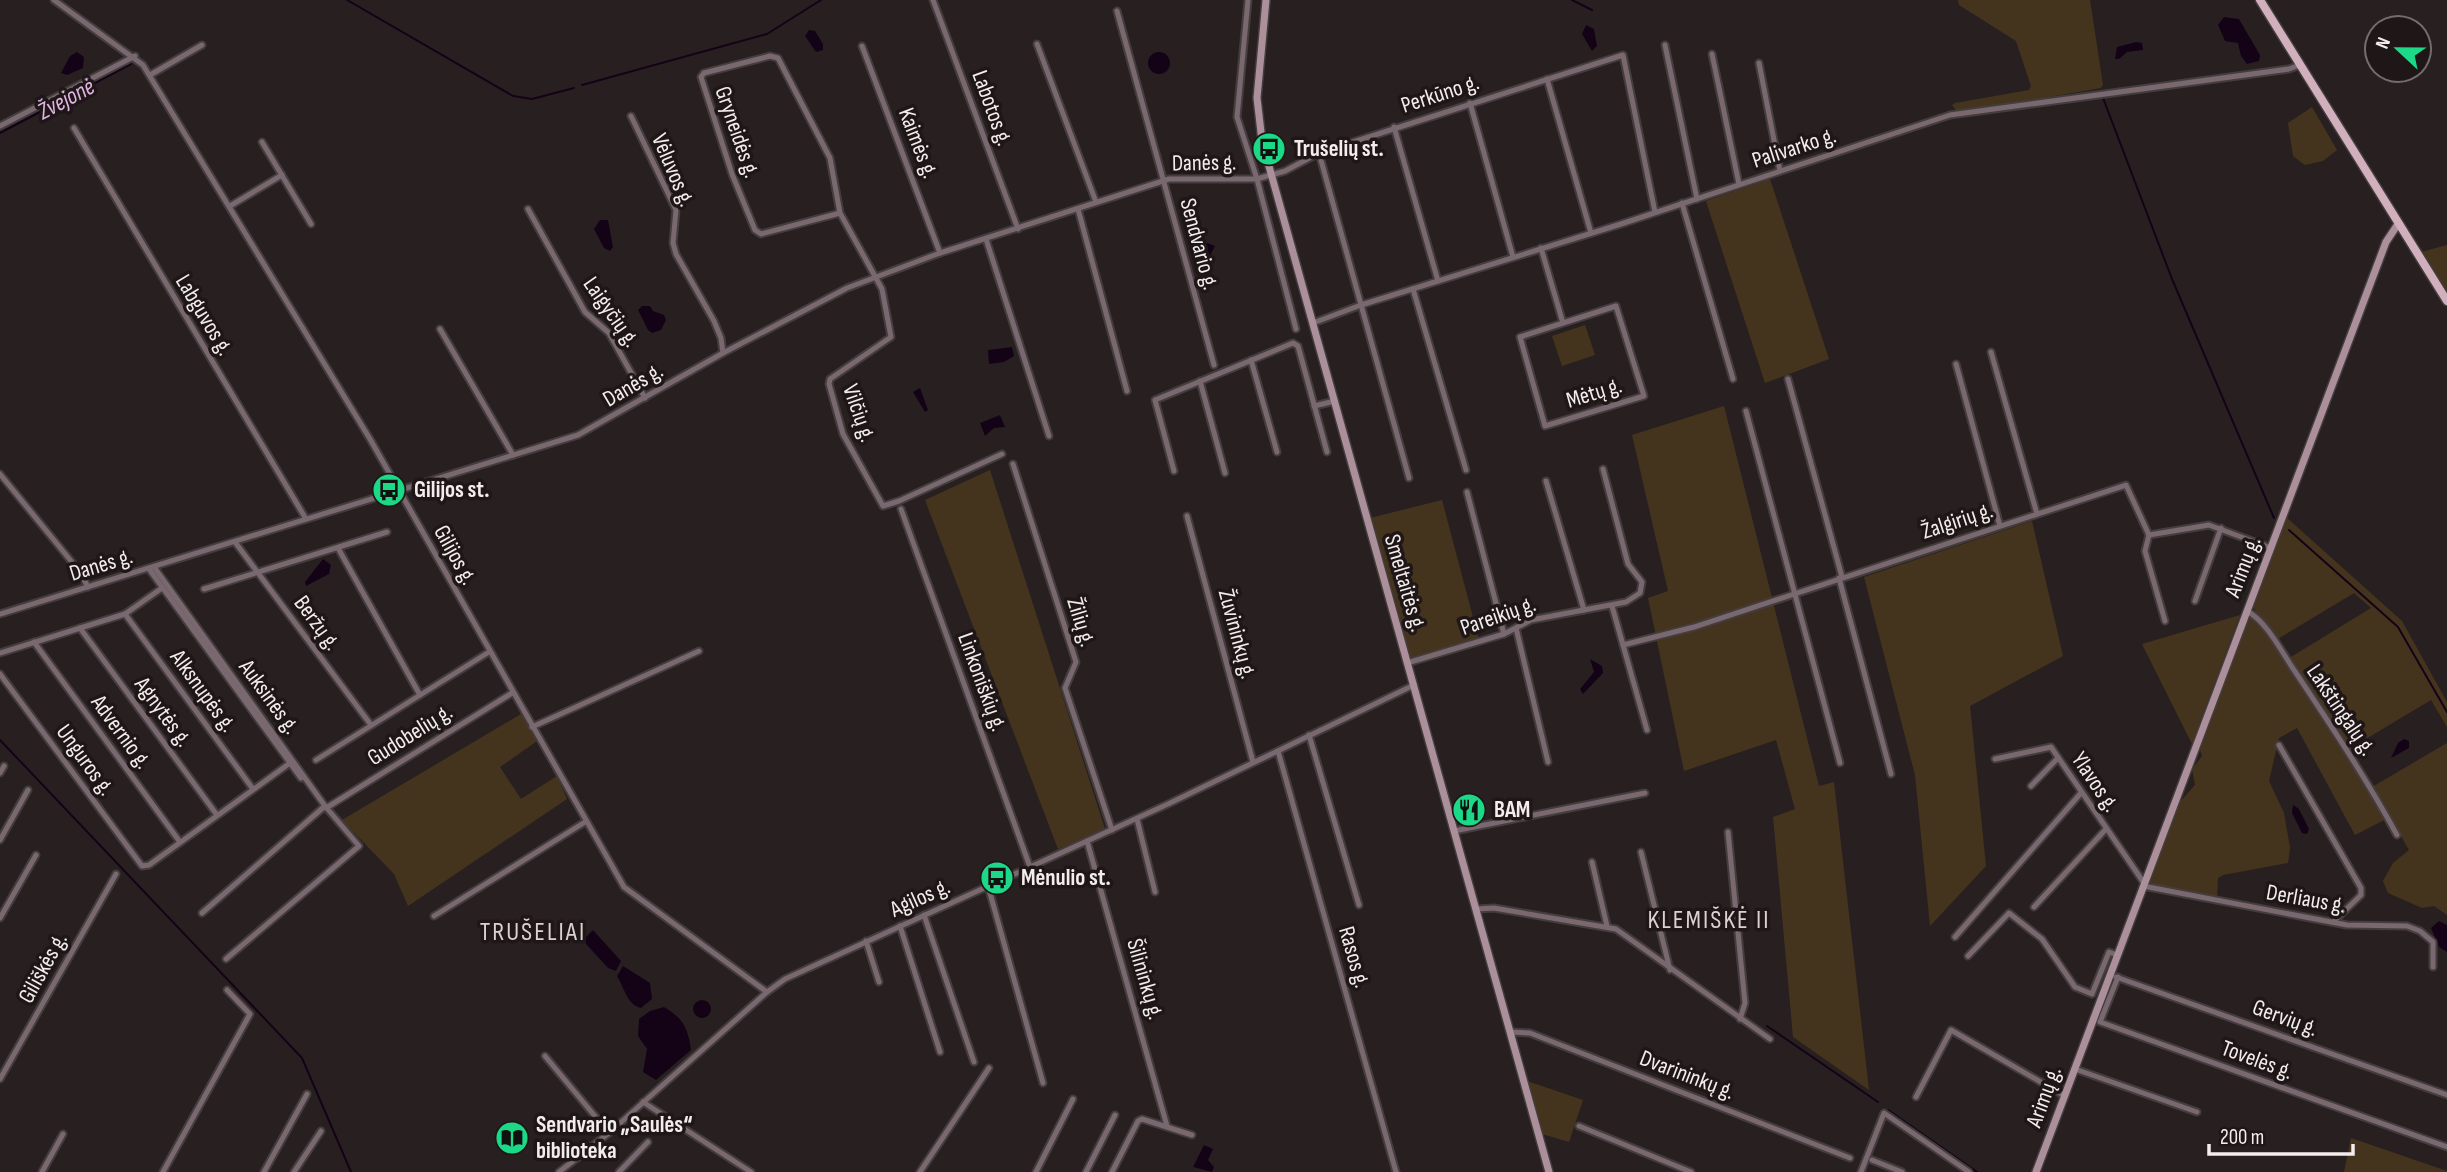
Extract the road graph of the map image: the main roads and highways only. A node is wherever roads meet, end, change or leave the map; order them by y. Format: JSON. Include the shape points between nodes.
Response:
{"nodes":[{"id":1,"x":1266,"y":0,"type":"edge"},
{"id":2,"x":2260,"y":0,"type":"edge"},
{"id":3,"x":2398,"y":224,"type":"junction"},
{"id":4,"x":2447,"y":301,"type":"edge"},
{"id":5,"x":1549,"y":1172,"type":"edge"},
{"id":6,"x":2036,"y":1172,"type":"edge"}],
"edges":[{"from":1,"to":5,"type":"main road","name":"Smeltaitės g.","via":[[1256,98],[1259,129]]},
{"from":2,"to":3,"type":"main road"},
{"from":3,"to":4,"type":"main road"},
{"from":3,"to":6,"type":"main road","name":"Arimų g.","via":[[2386,242],[2143,884],[2114,976]]}]}
